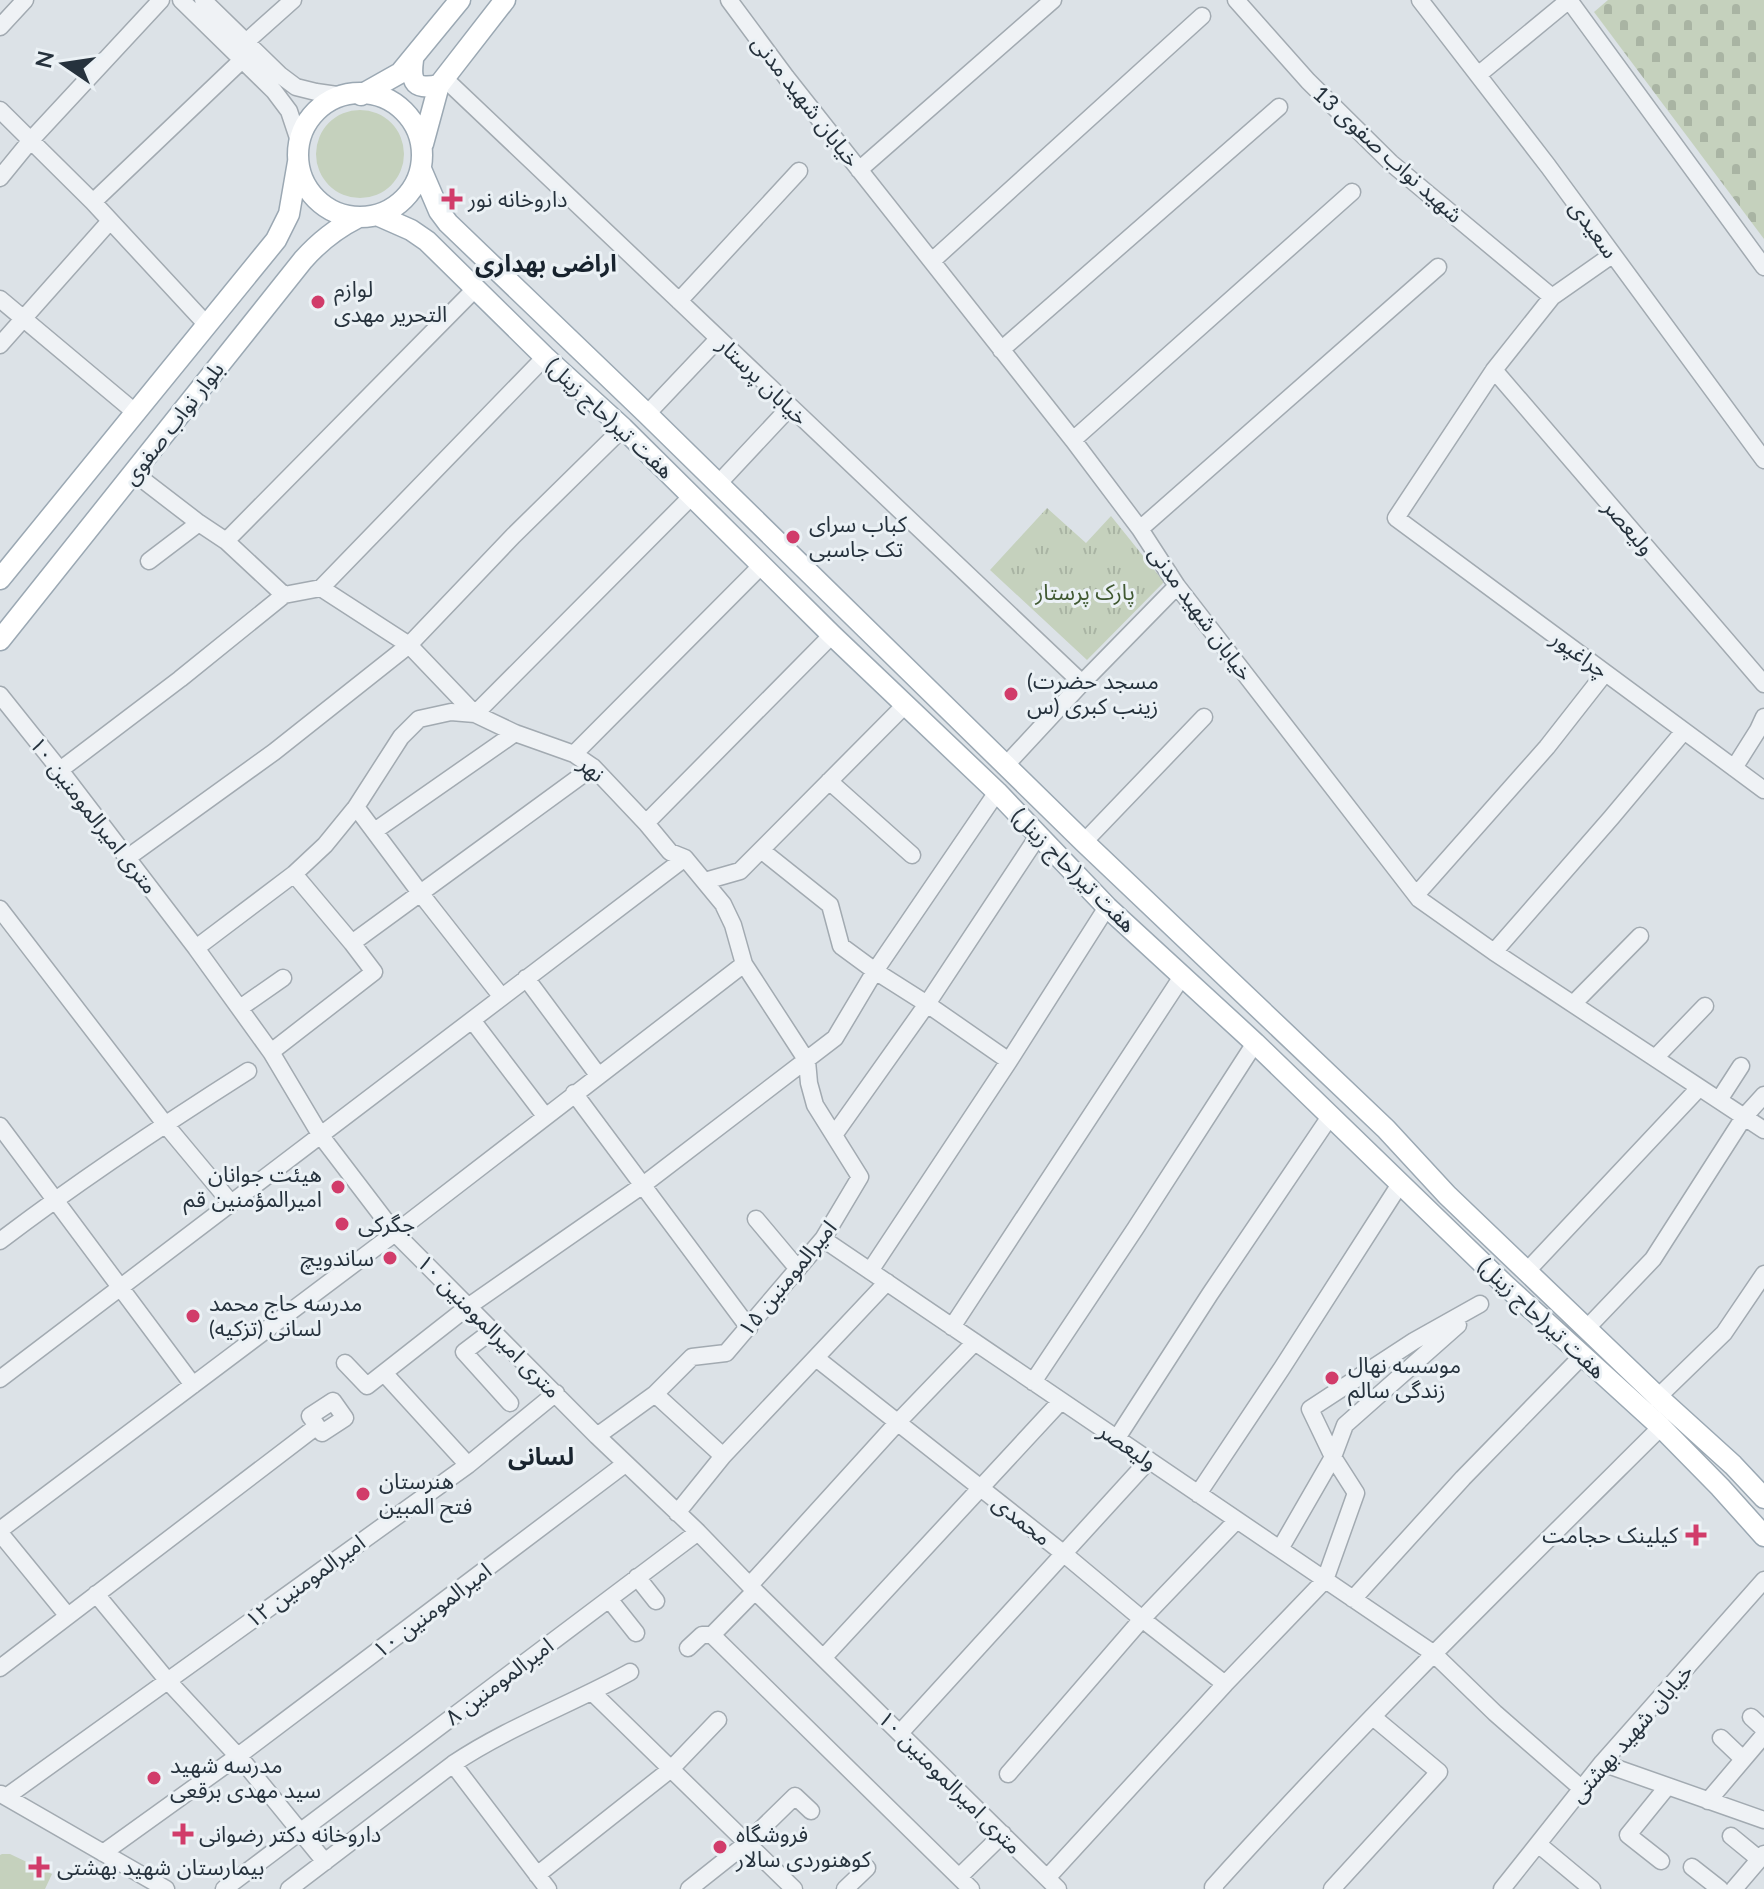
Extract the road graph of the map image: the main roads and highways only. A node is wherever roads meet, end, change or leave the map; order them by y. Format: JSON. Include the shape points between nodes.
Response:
{"nodes":[{"id":1,"x":460,"y":0,"type":"edge"},
{"id":2,"x":505,"y":0,"type":"edge"},
{"id":3,"x":413,"y":60,"type":"junction"},
{"id":4,"x":442,"y":82,"type":"junction"},
{"id":5,"x":361,"y":95,"type":"junction"},
{"id":6,"x":422,"y":148,"type":"junction"},
{"id":7,"x":298,"y":162,"type":"junction"},
{"id":8,"x":421,"y":169,"type":"junction"},
{"id":9,"x":367,"y":216,"type":"junction"},
{"id":10,"x":448,"y":223,"type":"junction"},
{"id":11,"x":276,"y":240,"type":"junction"},
{"id":12,"x":427,"y":241,"type":"junction"},
{"id":13,"x":303,"y":260,"type":"junction"},
{"id":14,"x":8,"y":556,"type":"edge"},
{"id":15,"x":0,"y":579,"type":"edge"},
{"id":16,"x":0,"y":640,"type":"edge"},
{"id":17,"x":1764,"y":1498,"type":"edge"},
{"id":18,"x":1764,"y":1536,"type":"edge"}],
"edges":[{"from":1,"to":3,"type":"main road"},
{"from":2,"to":4,"type":"main road"},
{"from":3,"to":4,"type":"main road","via":[[416,84],[426,88]]},
{"from":3,"to":5,"type":"main road"},
{"from":4,"to":6,"type":"main road"},
{"from":5,"to":6,"type":"main road","via":[[384,97],[403,109]]},
{"from":5,"to":7,"type":"main road","via":[[337,95],[313,114],[299,141]]},
{"from":6,"to":8,"type":"main road"},
{"from":7,"to":9,"type":"main road","via":[[317,201],[335,213]]},
{"from":7,"to":11,"type":"main road","name":"بلوار نواب صفوی","via":[[289,214]]},
{"from":8,"to":9,"type":"main road","via":[[397,205]]},
{"from":8,"to":10,"type":"main road","name":"هفت تیر(حاج زینل)"},
{"from":9,"to":12,"type":"main road","name":"هفت تیر(حاج زینل)"},
{"from":9,"to":13,"type":"main road","name":"بلوار نواب صفوی","via":[[328,235]]},
{"from":10,"to":12,"type":"main road","via":[[430,223]]},
{"from":10,"to":17,"type":"main road","name":"هفت تیر(حاج زینل)"},
{"from":11,"to":13,"type":"main road","via":[[300,237]]},
{"from":11,"to":14,"type":"main road","name":"بلوار نواب صفوی","via":[[136,413]]},
{"from":12,"to":18,"type":"main road","name":"هفت تیر(حاج زینل)","via":[[997,792],[1107,907],[1661,1427]]},
{"from":13,"to":16,"type":"main road","name":"بلوار نواب صفوی"},
{"from":14,"to":15,"type":"main road","name":"بلوار نواب صفوی"}]}
